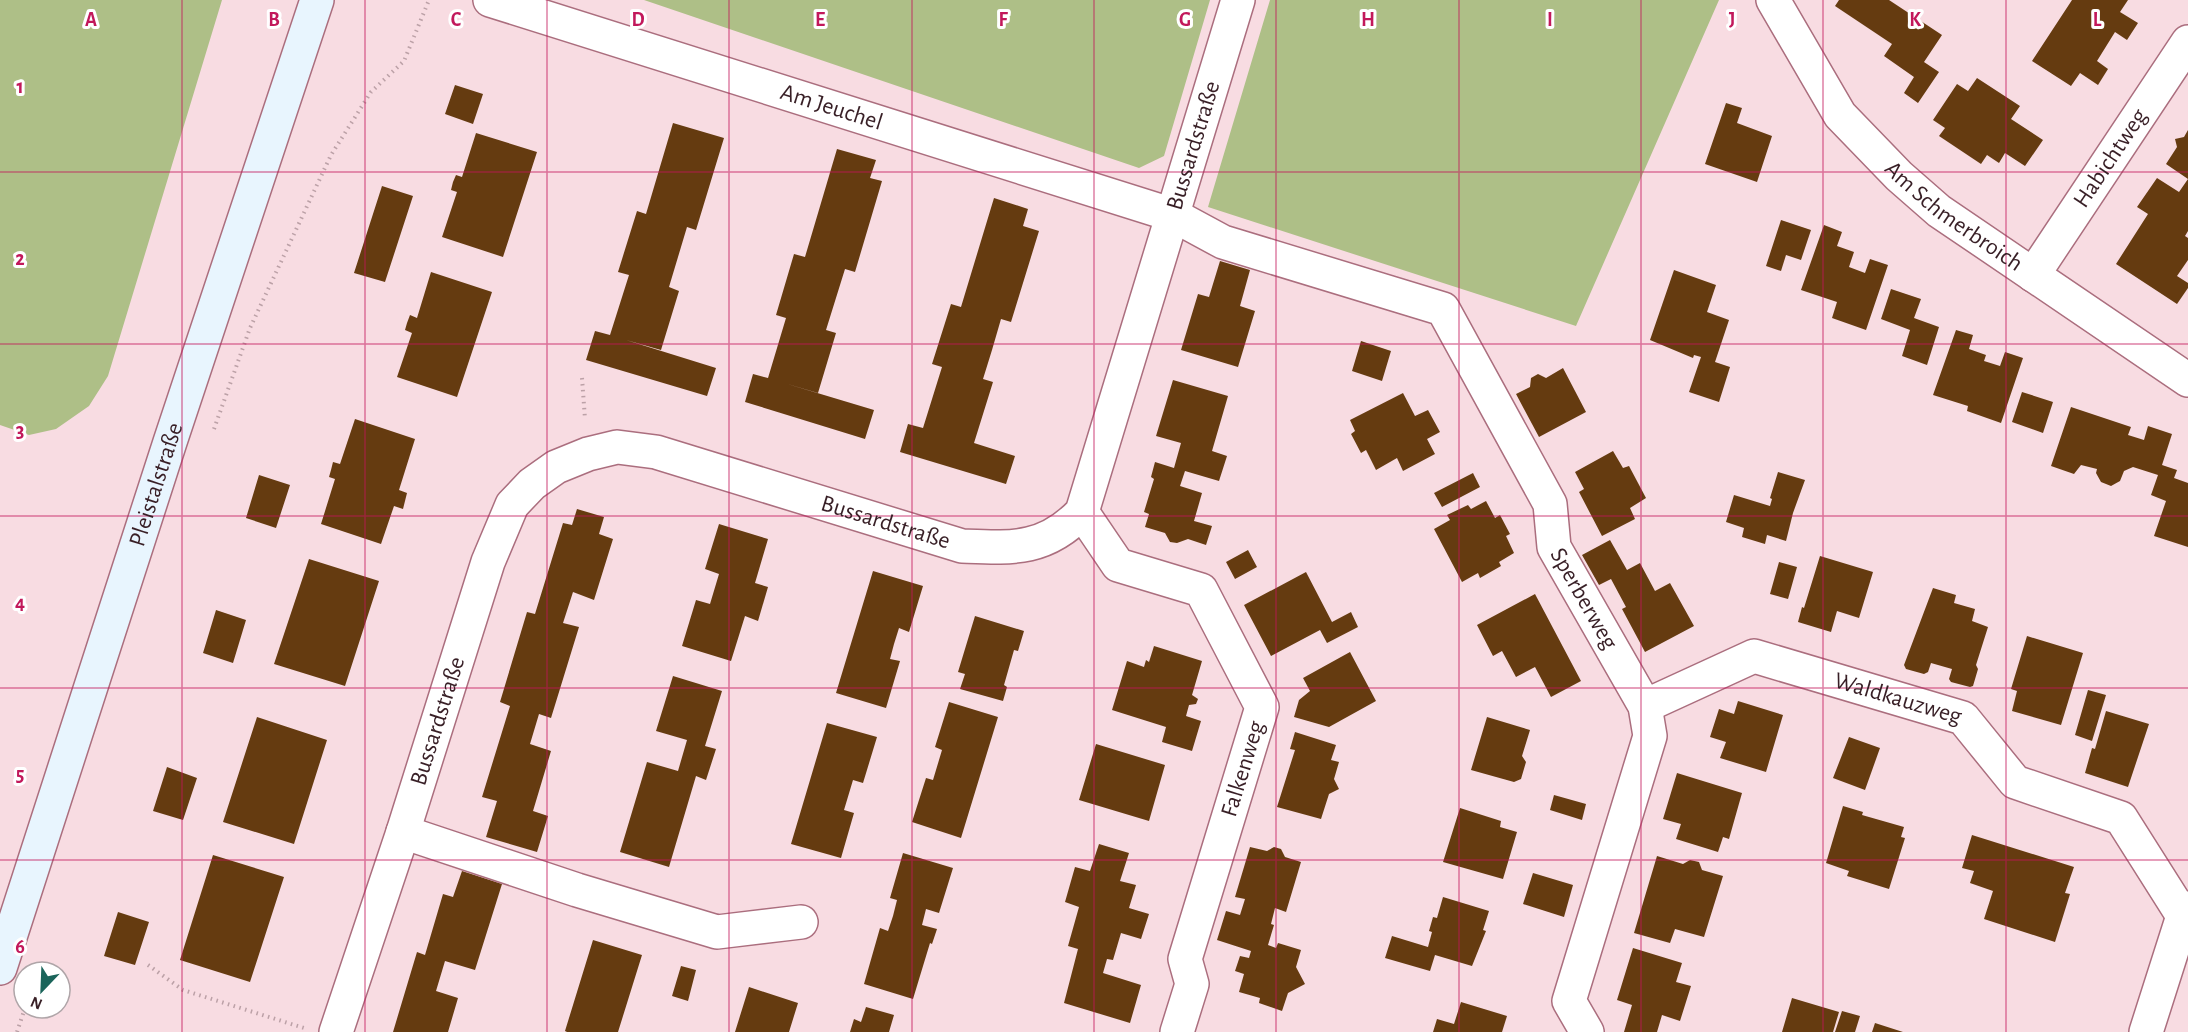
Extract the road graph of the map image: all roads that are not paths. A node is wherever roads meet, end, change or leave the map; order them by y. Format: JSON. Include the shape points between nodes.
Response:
{"nodes":[{"id":1,"x":317,"y":0,"type":"edge"},
{"id":2,"x":490,"y":0,"type":"edge"},
{"id":3,"x":1238,"y":0,"type":"edge"},
{"id":4,"x":1773,"y":0,"type":"edge"},
{"id":5,"x":2188,"y":42,"type":"edge"},
{"id":6,"x":1173,"y":215,"type":"junction"},
{"id":7,"x":2033,"y":274,"type":"junction"},
{"id":8,"x":2188,"y":380,"type":"edge"},
{"id":9,"x":1082,"y":512,"type":"junction"},
{"id":10,"x":1645,"y":706,"type":"junction"},
{"id":11,"x":403,"y":832,"type":"junction"},
{"id":12,"x":2186,"y":912,"type":"edge"},
{"id":13,"x":801,"y":922,"type":"dead end"},
{"id":14,"x":0,"y":968,"type":"edge"},
{"id":15,"x":320,"y":1030,"type":"edge"},
{"id":16,"x":1177,"y":1032,"type":"edge"},
{"id":17,"x":1587,"y":1032,"type":"edge"},
{"id":18,"x":2146,"y":1032,"type":"edge"}],
"edges":[{"from":1,"to":14,"type":"main road","name":"Pleistalstraße"},
{"from":2,"to":6,"type":"street","name":"Am Jeuchel"},
{"from":3,"to":6,"type":"street","name":"Bussardstraße"},
{"from":4,"to":7,"type":"street","name":"Am Schmerbroich","via":[[1840,115],[1939,211]]},
{"from":5,"to":7,"type":"street","name":"Habichtweg"},
{"from":6,"to":9,"type":"street","name":"Bussardstraße"},
{"from":6,"to":10,"type":"street","name":"Sperberweg","via":[[1223,243],[1443,309],[1550,504],[1554,547]]},
{"from":7,"to":8,"type":"street","name":"Am Schmerbroich"},
{"from":9,"to":11,"type":"street","name":"Bussardstraße","via":[[1051,538],[1027,545],[962,546],[656,452],[617,447],[556,467],[512,505],[488,562]]},
{"from":9,"to":16,"type":"street","name":"Falkenweg","via":[[1118,565],[1201,590],[1262,707],[1185,958],[1192,984]]},
{"from":10,"to":12,"type":"street","name":"Waldkauzweg","via":[[1754,656],[1963,718],[2015,782],[2121,818]]},
{"from":10,"to":17,"type":"street","name":"Sperberweg","via":[[1650,736],[1569,1001]]},
{"from":11,"to":13,"type":"street","via":[[577,891],[717,932]]},
{"from":11,"to":15,"type":"street","name":"Bussardstraße"},
{"from":12,"to":18,"type":"street","name":"Waldkauzweg"}]}
